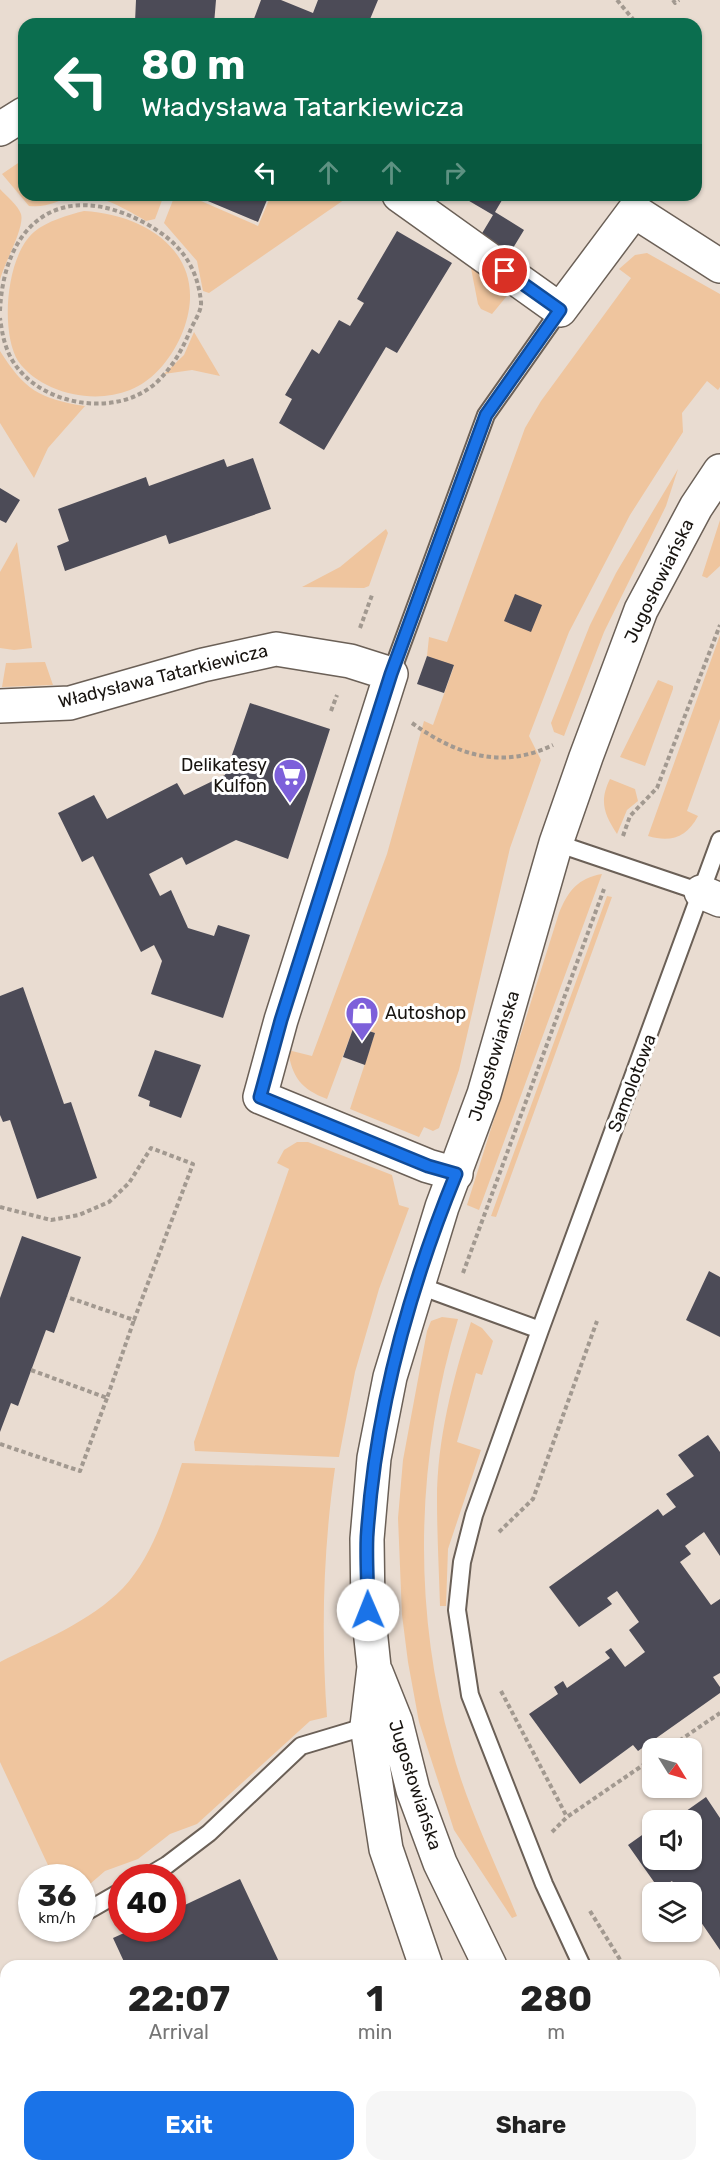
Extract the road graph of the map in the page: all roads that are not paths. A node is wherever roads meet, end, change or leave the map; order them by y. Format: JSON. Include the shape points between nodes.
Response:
{"nodes":[{"id":1,"x":18,"y":118,"type":"edge"},
{"id":2,"x":0,"y":129,"type":"edge"},
{"id":3,"x":407,"y":201,"type":"edge"},
{"id":4,"x":720,"y":266,"type":"edge"},
{"id":5,"x":560,"y":310,"type":"junction"},
{"id":6,"x":720,"y":471,"type":"edge"},
{"id":7,"x":386,"y":689,"type":"junction"},
{"id":8,"x":0,"y":706,"type":"edge"},
{"id":9,"x":720,"y":840,"type":"edge"},
{"id":10,"x":556,"y":843,"type":"junction"},
{"id":11,"x":711,"y":896,"type":"edge"},
{"id":12,"x":456,"y":1174,"type":"junction"},
{"id":13,"x":417,"y":1285,"type":"junction"},
{"id":14,"x":540,"y":1330,"type":"junction"},
{"id":15,"x":381,"y":1724,"type":"junction"},
{"id":16,"x":168,"y":1864,"type":"edge"},
{"id":17,"x":424,"y":1960,"type":"edge"},
{"id":18,"x":487,"y":1960,"type":"edge"},
{"id":19,"x":579,"y":1960,"type":"edge"}],
"edges":[{"from":1,"to":2,"type":"street"},
{"from":3,"to":5,"type":"street"},
{"from":4,"to":5,"type":"street","via":[[634,211]]},
{"from":5,"to":7,"type":"lane","via":[[486,415]]},
{"from":6,"to":10,"type":"street","name":"Jugosłowiańska","via":[[696,507],[641,610]]},
{"from":7,"to":8,"type":"street","name":"Władysława Tatarkiewicza","via":[[350,661],[276,649],[203,665],[70,703]]},
{"from":7,"to":12,"type":"street","via":[[260,1097]]},
{"from":9,"to":11,"type":"lane","name":"Samolotowa"},
{"from":10,"to":11,"type":"lane"},
{"from":10,"to":12,"type":"street","name":"Jugosłowiańska","via":[[484,1094]]},
{"from":11,"to":14,"type":"lane","name":"Samolotowa"},
{"from":12,"to":13,"type":"street","name":"Jugosłowiańska"},
{"from":13,"to":14,"type":"lane"},
{"from":13,"to":15,"type":"street","name":"Jugosłowiańska","via":[[390,1377],[374,1458],[367,1539],[368,1610]]},
{"from":14,"to":19,"type":"lane","name":"Samolotowa","via":[[474,1515],[462,1562],[457,1610],[470,1695],[544,1884]]},
{"from":15,"to":16,"type":"lane","via":[[301,1746],[209,1833]]},
{"from":15,"to":17,"type":"street","name":"Jugosłowiańska","via":[[386,1849]]},
{"from":15,"to":18,"type":"street","name":"Jugosłowiańska","via":[[413,1790],[440,1863]]}]}
